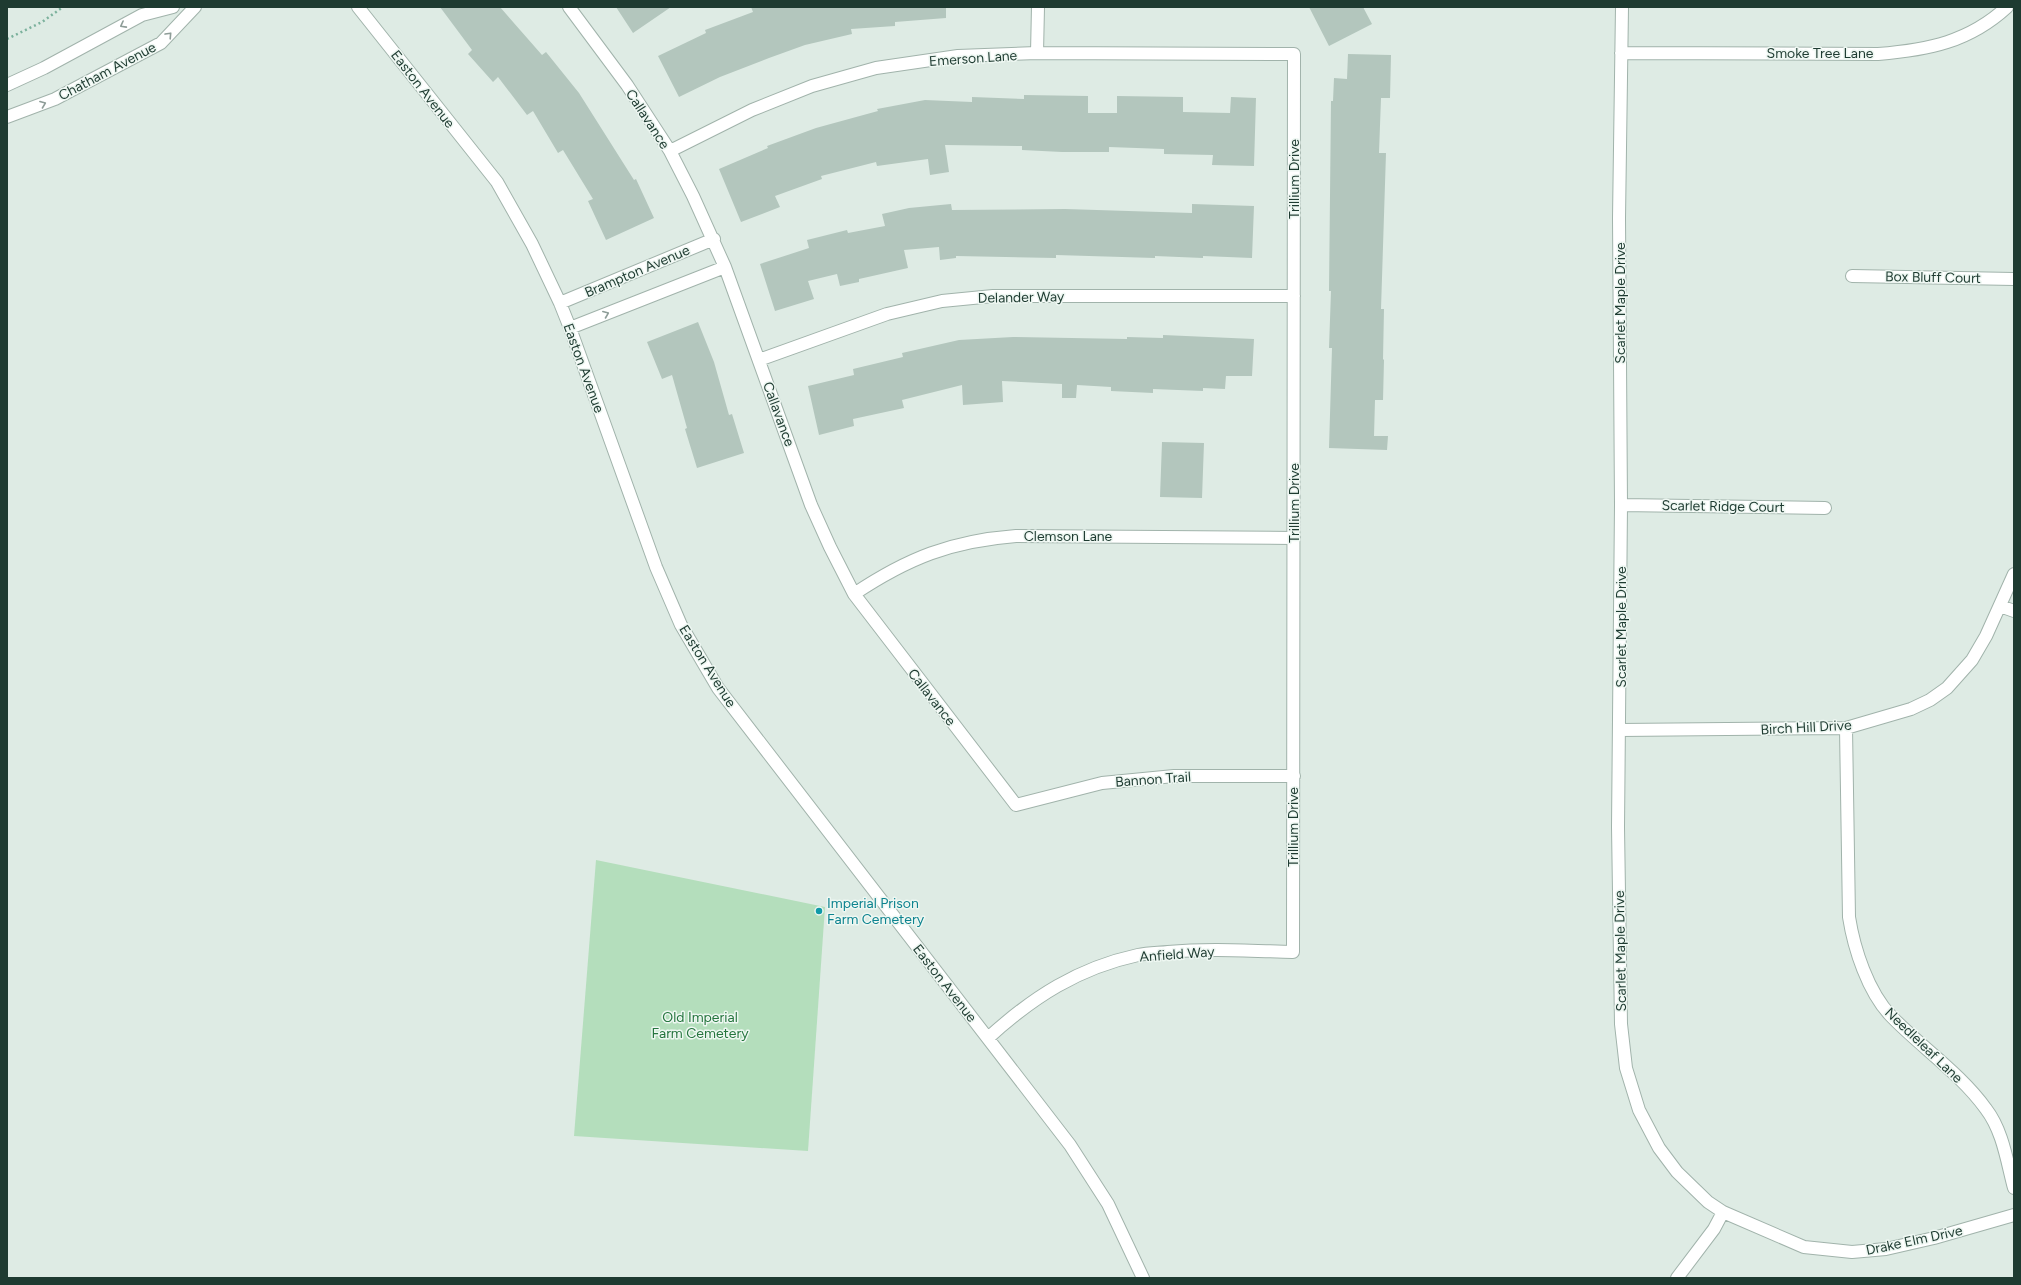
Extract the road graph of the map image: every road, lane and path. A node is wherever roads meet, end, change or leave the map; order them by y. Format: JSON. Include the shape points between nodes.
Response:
{"nodes":[{"id":1,"x":63,"y":7,"type":"edge"},
{"id":2,"x":173,"y":7,"type":"edge"},
{"id":3,"x":195,"y":7,"type":"edge"},
{"id":4,"x":358,"y":7,"type":"edge"},
{"id":5,"x":569,"y":7,"type":"edge"},
{"id":6,"x":1038,"y":7,"type":"edge"},
{"id":7,"x":1622,"y":7,"type":"edge"},
{"id":8,"x":2007,"y":7,"type":"edge"},
{"id":9,"x":7,"y":40,"type":"edge"},
{"id":10,"x":1037,"y":53,"type":"junction"},
{"id":11,"x":1622,"y":53,"type":"junction"},
{"id":12,"x":1294,"y":54,"type":"joint"},
{"id":13,"x":7,"y":85,"type":"edge"},
{"id":14,"x":7,"y":117,"type":"edge"},
{"id":15,"x":670,"y":151,"type":"junction"},
{"id":16,"x":714,"y":239,"type":"junction"},
{"id":17,"x":725,"y":267,"type":"junction"},
{"id":18,"x":1852,"y":276,"type":"dead end"},
{"id":19,"x":2014,"y":279,"type":"edge"},
{"id":20,"x":1294,"y":296,"type":"junction"},
{"id":21,"x":560,"y":303,"type":"junction"},
{"id":22,"x":570,"y":328,"type":"junction"},
{"id":23,"x":759,"y":360,"type":"junction"},
{"id":24,"x":1622,"y":505,"type":"junction"},
{"id":25,"x":1825,"y":508,"type":"dead end"},
{"id":26,"x":1294,"y":538,"type":"junction"},
{"id":27,"x":2014,"y":574,"type":"edge"},
{"id":28,"x":854,"y":594,"type":"junction"},
{"id":29,"x":2000,"y":606,"type":"junction"},
{"id":30,"x":2014,"y":611,"type":"edge"},
{"id":31,"x":1846,"y":728,"type":"junction"},
{"id":32,"x":1620,"y":730,"type":"junction"},
{"id":33,"x":1294,"y":776,"type":"junction"},
{"id":34,"x":1016,"y":805,"type":"joint"},
{"id":35,"x":1294,"y":952,"type":"joint"},
{"id":36,"x":988,"y":1038,"type":"junction"},
{"id":37,"x":2014,"y":1188,"type":"edge"},
{"id":38,"x":1723,"y":1212,"type":"junction"},
{"id":39,"x":2014,"y":1215,"type":"edge"},
{"id":40,"x":1143,"y":1278,"type":"edge"},
{"id":41,"x":1677,"y":1278,"type":"edge"}],
"edges":[{"from":1,"to":9,"type":"path","via":[[42,22]]},
{"from":2,"to":13,"type":"street","one_way":true,"via":[[142,15]]},
{"from":14,"to":3,"type":"street","name":"Chatham Avenue","one_way":true,"via":[[55,99],[162,43]]},
{"from":4,"to":21,"type":"street","name":"Easton Avenue","via":[[496,182],[532,244]]},
{"from":5,"to":15,"type":"street","name":"Callavance","via":[[627,85]]},
{"from":6,"to":10,"type":"street"},
{"from":7,"to":11,"type":"street","name":"Scarlet Maple Drive"},
{"from":8,"to":11,"type":"street","name":"Smoke Tree Lane","via":[[1980,28],[1966,35],[1935,47],[1908,52]]},
{"from":10,"to":12,"type":"street","name":"Emerson Lane"},
{"from":10,"to":15,"type":"street","name":"Emerson Lane","via":[[958,56],[869,70],[812,86],[759,107]]},
{"from":11,"to":24,"type":"street","name":"Scarlet Maple Drive","via":[[1619,218]]},
{"from":12,"to":20,"type":"street","name":"Trillium Drive"},
{"from":15,"to":16,"type":"street","name":"Callavance"},
{"from":16,"to":17,"type":"street","name":"Callavance"},
{"from":16,"to":21,"type":"street","name":"Brampton Avenue"},
{"from":22,"to":17,"type":"street","name":"Brampton Avenue","one_way":true},
{"from":17,"to":23,"type":"street","name":"Callavance"},
{"from":18,"to":19,"type":"street","name":"Box Bluff Court"},
{"from":20,"to":23,"type":"street","name":"Delander Way","via":[[993,296],[942,301],[887,314]]},
{"from":20,"to":26,"type":"street","name":"Trillium Drive"},
{"from":21,"to":22,"type":"street","name":"Easton Avenue"},
{"from":22,"to":36,"type":"street","name":"Easton Avenue","via":[[656,567],[681,625],[718,688]]},
{"from":23,"to":28,"type":"street","name":"Callavance","via":[[811,505]]},
{"from":24,"to":25,"type":"street","name":"Scarlet Ridge Court"},
{"from":24,"to":32,"type":"street","name":"Scarlet Maple Drive"},
{"from":26,"to":28,"type":"street","name":"Clemson Lane","via":[[1016,536],[983,539],[948,547],[909,561]]},
{"from":26,"to":33,"type":"street","name":"Trillium Drive"},
{"from":27,"to":29,"type":"street","name":"Birch Hill Drive"},
{"from":28,"to":34,"type":"street","name":"Callavance"},
{"from":29,"to":30,"type":"street"},
{"from":29,"to":31,"type":"street","name":"Birch Hill Drive","via":[[1972,660],[1947,688],[1930,700],[1911,708]]},
{"from":31,"to":32,"type":"street","name":"Birch Hill Drive"},
{"from":31,"to":37,"type":"street","name":"Needleleaf Lane","via":[[1849,917],[1852,940],[1861,965],[1890,1015],[1963,1082],[1987,1110],[2001,1136]]},
{"from":32,"to":38,"type":"street","name":"Scarlet Maple Drive","via":[[1620,1008],[1626,1068],[1639,1110],[1659,1148],[1677,1172],[1708,1202]]},
{"from":33,"to":34,"type":"street","name":"Bannon Trail","via":[[1174,776],[1102,783]]},
{"from":33,"to":35,"type":"street","name":"Trillium Drive"},
{"from":35,"to":36,"type":"street","name":"Anfield Way","via":[[1192,950],[1140,954],[1096,967],[1054,987],[1016,1012]]},
{"from":36,"to":40,"type":"street","name":"Easton Avenue","via":[[1074,1151],[1108,1204]]},
{"from":38,"to":39,"type":"street","name":"Drake Elm Drive","via":[[1804,1247],[1852,1252],[1886,1249]]},
{"from":38,"to":41,"type":"street","via":[[1714,1229]]}]}
